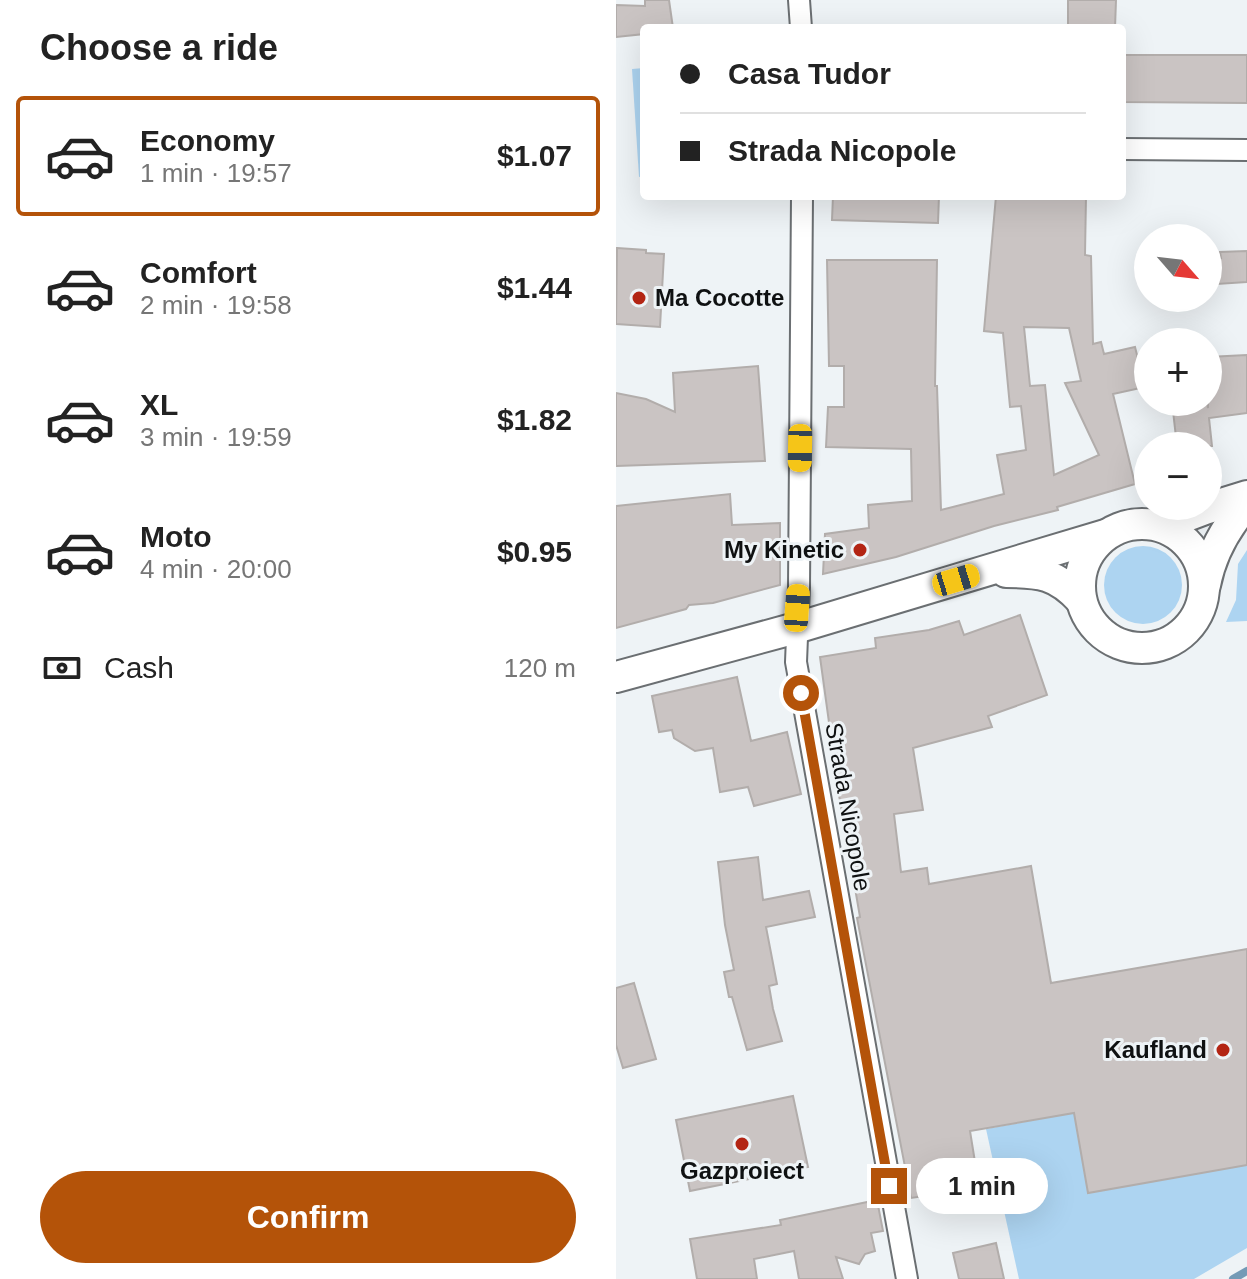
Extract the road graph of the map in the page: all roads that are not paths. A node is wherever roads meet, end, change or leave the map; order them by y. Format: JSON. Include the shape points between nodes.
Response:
{"nodes":[{"id":1,"x":799,"y":0,"type":"edge"},
{"id":2,"x":801,"y":24,"type":"edge"},
{"id":3,"x":1126,"y":149,"type":"edge"},
{"id":4,"x":1247,"y":150,"type":"edge"},
{"id":5,"x":802,"y":200,"type":"edge"},
{"id":6,"x":1247,"y":496,"type":"edge"},
{"id":7,"x":1247,"y":503,"type":"edge"},
{"id":8,"x":1160,"y":526,"type":"junction"},
{"id":9,"x":1105,"y":535,"type":"junction"},
{"id":10,"x":984,"y":571,"type":"junction"},
{"id":11,"x":1205,"y":585,"type":"junction"},
{"id":12,"x":1081,"y":600,"type":"junction"},
{"id":13,"x":796,"y":628,"type":"junction"},
{"id":14,"x":616,"y":677,"type":"edge"},
{"id":15,"x":907,"y":1279,"type":"edge"}],
"edges":[{"from":1,"to":2,"type":"street"},
{"from":3,"to":4,"type":"street"},
{"from":5,"to":13,"type":"street","name":"Strada Nicopole"},
{"from":6,"to":8,"type":"street"},
{"from":7,"to":11,"type":"street","via":[[1217,546]]},
{"from":8,"to":9,"type":"street","via":[[1127,525]]},
{"from":8,"to":11,"type":"street","via":[[1180,536],[1195,553]]},
{"from":9,"to":10,"type":"street"},
{"from":9,"to":12,"type":"street","via":[[1082,569]]},
{"from":10,"to":12,"type":"street","via":[[1047,575]]},
{"from":10,"to":13,"type":"street"},
{"from":11,"to":12,"type":"street","via":[[1190,625],[1154,647],[1130,647],[1108,639],[1091,622]]},
{"from":13,"to":14,"type":"street"},
{"from":13,"to":15,"type":"street","name":"Strada Nicopole","via":[[796,662]]}]}
